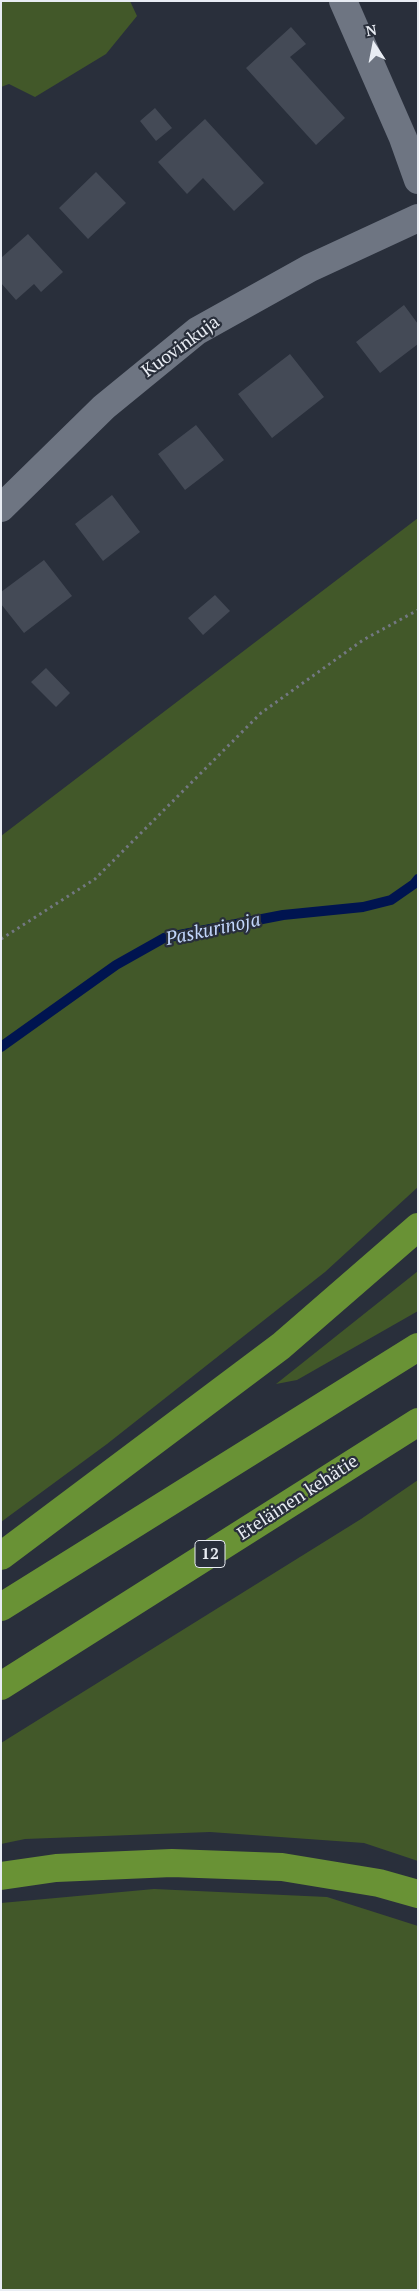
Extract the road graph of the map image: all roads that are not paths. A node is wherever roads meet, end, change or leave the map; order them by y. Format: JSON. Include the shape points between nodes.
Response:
{"nodes":[{"id":1,"x":343,"y":1,"type":"edge"},
{"id":2,"x":418,"y":180,"type":"edge"},
{"id":3,"x":418,"y":218,"type":"edge"},
{"id":4,"x":1,"y":508,"type":"edge"},
{"id":5,"x":418,"y":1227,"type":"edge"},
{"id":6,"x":418,"y":1347,"type":"edge"},
{"id":7,"x":418,"y":1422,"type":"edge"},
{"id":8,"x":1,"y":1556,"type":"edge"},
{"id":9,"x":1,"y":1608,"type":"edge"},
{"id":10,"x":1,"y":1686,"type":"edge"},
{"id":11,"x":1,"y":1876,"type":"edge"},
{"id":12,"x":418,"y":1894,"type":"edge"}],
"edges":[{"from":1,"to":2,"type":"street"},
{"from":3,"to":4,"type":"street","name":"Kuovinkuja","via":[[310,268],[197,331],[104,407]]},
{"from":5,"to":8,"type":"highway","via":[[281,1346]]},
{"from":6,"to":9,"type":"highway"},
{"from":7,"to":10,"type":"highway","name":"Eteläinen kehätie","number":"12"},
{"from":11,"to":12,"type":"highway","via":[[56,1868],[172,1863],[282,1867],[379,1883]]}]}
